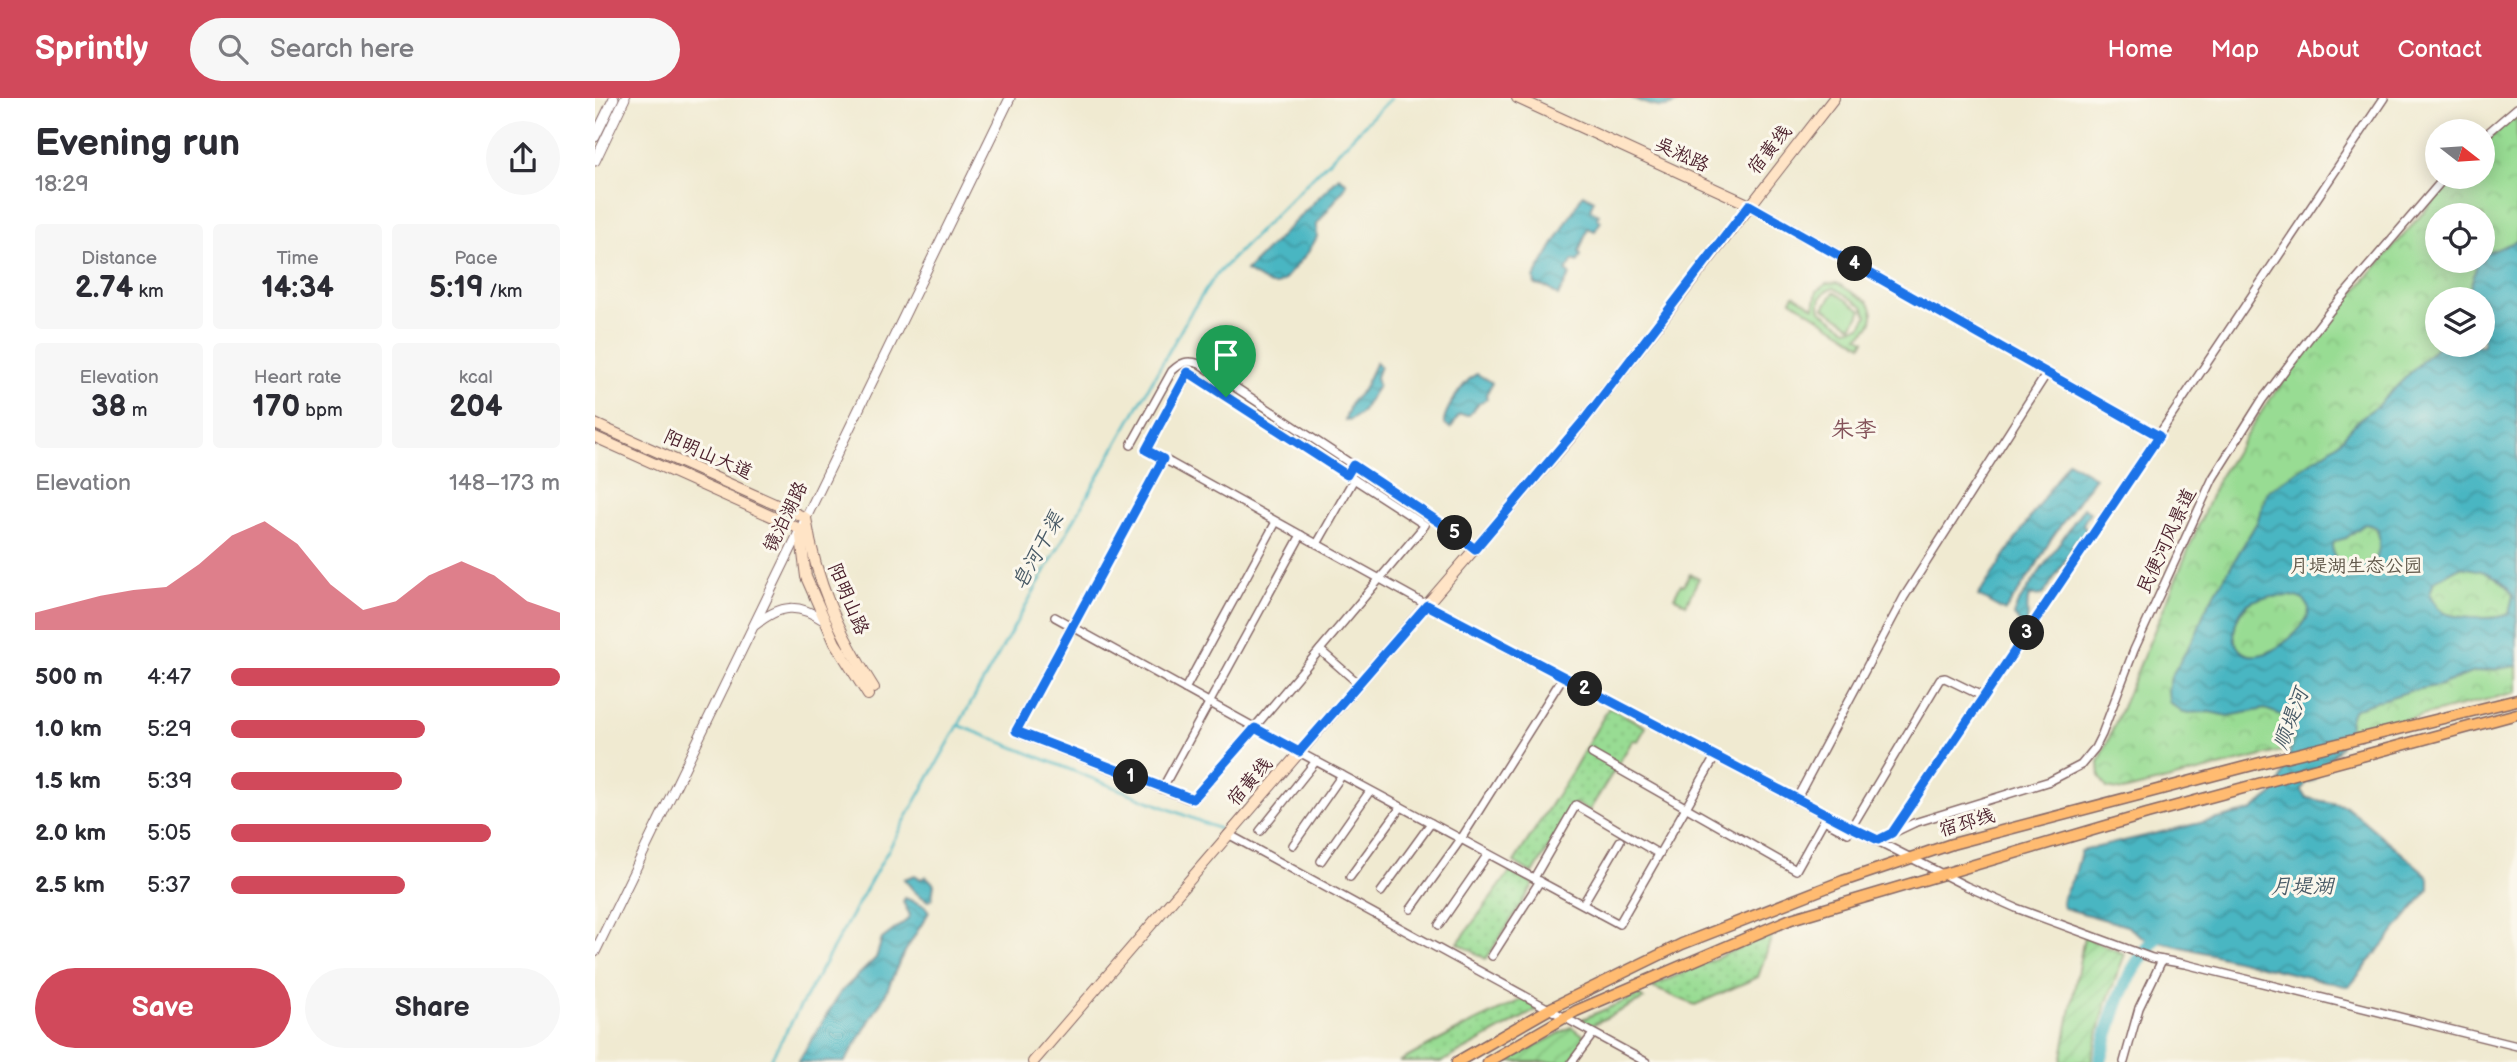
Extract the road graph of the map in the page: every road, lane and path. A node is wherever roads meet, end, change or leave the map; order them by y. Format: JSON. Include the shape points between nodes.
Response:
{"nodes":[{"id":1,"x":614,"y":98,"type":"edge"},
{"id":2,"x":625,"y":98,"type":"edge"},
{"id":3,"x":1010,"y":98,"type":"edge"},
{"id":4,"x":1517,"y":98,"type":"edge"},
{"id":5,"x":1834,"y":98,"type":"edge"},
{"id":6,"x":2384,"y":98,"type":"edge"},
{"id":7,"x":2517,"y":108,"type":"edge"},
{"id":8,"x":2495,"y":127,"type":"edge"},
{"id":9,"x":595,"y":137,"type":"edge"},
{"id":10,"x":595,"y":162,"type":"edge"},
{"id":11,"x":2435,"y":189,"type":"edge"},
{"id":12,"x":1749,"y":205,"type":"junction"},
{"id":13,"x":2047,"y":373,"type":"junction"},
{"id":14,"x":595,"y":424,"type":"edge"},
{"id":15,"x":595,"y":436,"type":"edge"},
{"id":16,"x":2159,"y":436,"type":"junction"},
{"id":17,"x":1131,"y":445,"type":"dead end"},
{"id":18,"x":1163,"y":459,"type":"junction"},
{"id":19,"x":1353,"y":465,"type":"junction"},
{"id":20,"x":1351,"y":477,"type":"junction"},
{"id":21,"x":806,"y":518,"type":"junction"},
{"id":22,"x":1276,"y":522,"type":"junction"},
{"id":23,"x":800,"y":529,"type":"junction"},
{"id":24,"x":1301,"y":535,"type":"junction"},
{"id":25,"x":1317,"y":544,"type":"junction"},
{"id":26,"x":1475,"y":549,"type":"junction"},
{"id":27,"x":1380,"y":579,"type":"junction"},
{"id":28,"x":1427,"y":605,"type":"junction"},
{"id":29,"x":1055,"y":617,"type":"dead end"},
{"id":30,"x":825,"y":621,"type":"junction"},
{"id":31,"x":1071,"y":626,"type":"junction"},
{"id":32,"x":751,"y":628,"type":"junction"},
{"id":33,"x":1320,"y":650,"type":"junction"},
{"id":34,"x":1563,"y":677,"type":"junction"},
{"id":35,"x":1359,"y":684,"type":"junction"},
{"id":36,"x":1185,"y":690,"type":"junction"},
{"id":37,"x":1985,"y":697,"type":"junction"},
{"id":38,"x":2517,"y":700,"type":"edge"},
{"id":39,"x":1209,"y":703,"type":"junction"},
{"id":40,"x":2517,"y":714,"type":"edge"},
{"id":41,"x":1255,"y":728,"type":"junction"},
{"id":42,"x":1299,"y":752,"type":"junction"},
{"id":43,"x":1592,"y":754,"type":"dead end"},
{"id":44,"x":1715,"y":757,"type":"junction"},
{"id":45,"x":1316,"y":761,"type":"junction"},
{"id":46,"x":1342,"y":775,"type":"junction"},
{"id":47,"x":1162,"y":789,"type":"junction"},
{"id":48,"x":1370,"y":790,"type":"junction"},
{"id":49,"x":1796,"y":800,"type":"junction"},
{"id":50,"x":1401,"y":807,"type":"junction"},
{"id":51,"x":1686,"y":808,"type":"junction"},
{"id":52,"x":1431,"y":823,"type":"junction"},
{"id":53,"x":1851,"y":827,"type":"junction"},
{"id":54,"x":1260,"y":831,"type":"dead end"},
{"id":55,"x":1892,"y":833,"type":"junction"},
{"id":56,"x":1228,"y":834,"type":"junction"},
{"id":57,"x":1461,"y":839,"type":"junction"},
{"id":58,"x":1878,"y":840,"type":"junction"},
{"id":59,"x":1620,"y":841,"type":"dead end"},
{"id":60,"x":1293,"y":845,"type":"dead end"},
{"id":61,"x":1488,"y":854,"type":"junction"},
{"id":62,"x":1659,"y":854,"type":"junction"},
{"id":63,"x":1912,"y":858,"type":"junction"},
{"id":64,"x":1321,"y":861,"type":"dead end"},
{"id":65,"x":1942,"y":874,"type":"junction"},
{"id":66,"x":1350,"y":877,"type":"dead end"},
{"id":67,"x":1537,"y":880,"type":"junction"},
{"id":68,"x":1381,"y":892,"type":"dead end"},
{"id":69,"x":1583,"y":904,"type":"junction"},
{"id":70,"x":1411,"y":909,"type":"dead end"},
{"id":71,"x":1439,"y":925,"type":"dead end"},
{"id":72,"x":595,"y":952,"type":"edge"},
{"id":73,"x":1492,"y":956,"type":"dead end"},
{"id":74,"x":2162,"y":960,"type":"junction"},
{"id":75,"x":1551,"y":1008,"type":"junction"},
{"id":76,"x":1565,"y":1017,"type":"junction"},
{"id":77,"x":1593,"y":1034,"type":"junction"},
{"id":78,"x":2517,"y":1046,"type":"edge"},
{"id":79,"x":1033,"y":1062,"type":"edge"},
{"id":80,"x":1457,"y":1062,"type":"edge"},
{"id":81,"x":1488,"y":1062,"type":"edge"},
{"id":82,"x":1572,"y":1062,"type":"edge"},
{"id":83,"x":1646,"y":1062,"type":"edge"},
{"id":84,"x":2124,"y":1062,"type":"edge"}],
"edges":[{"from":1,"to":9,"type":"street"},
{"from":2,"to":10,"type":"street"},
{"from":3,"to":21,"type":"street","name":"镜泊湖路"},
{"from":4,"to":12,"type":"main road","name":"吴淞路"},
{"from":5,"to":12,"type":"main road","name":"宿黄线"},
{"from":6,"to":16,"type":"street"},
{"from":7,"to":8,"type":"street"},
{"from":11,"to":55,"type":"street","name":"民便河风景道","via":[[2330,311],[2262,400],[2213,478],[2134,650],[2102,734],[2088,756],[2050,781]]},
{"from":12,"to":13,"type":"street","name":"吴淞路"},
{"from":12,"to":26,"type":"main road","name":"宿黄线","via":[[1585,419]]},
{"from":13,"to":16,"type":"street","name":"吴淞路"},
{"from":13,"to":49,"type":"street","via":[[1904,597]]},
{"from":14,"to":21,"type":"main road","name":"阳明山大道"},
{"from":15,"to":23,"type":"main road","name":"阳明山大道"},
{"from":16,"to":37,"type":"street"},
{"from":17,"to":19,"type":"street","via":[[1172,371],[1187,361],[1200,364]]},
{"from":18,"to":20,"type":"street","via":[[1146,450],[1188,372]]},
{"from":18,"to":22,"type":"street"},
{"from":18,"to":31,"type":"street"},
{"from":19,"to":20,"type":"street"},
{"from":19,"to":26,"type":"street"},
{"from":20,"to":25,"type":"street"},
{"from":20,"to":27,"type":"street","via":[[1425,525]]},
{"from":21,"to":23,"type":"street","name":"镜泊湖路"},
{"from":21,"to":30,"type":"main road","name":"阳明山路","via":[[815,568],[871,692],[835,643]]},
{"from":22,"to":24,"type":"street"},
{"from":22,"to":36,"type":"street"},
{"from":23,"to":30,"type":"main road","name":"阳明山路","via":[[806,577]]},
{"from":23,"to":32,"type":"street","name":"镜泊湖路"},
{"from":24,"to":25,"type":"street"},
{"from":24,"to":39,"type":"street"},
{"from":25,"to":27,"type":"street"},
{"from":26,"to":28,"type":"main road","name":"宿黄线"},
{"from":27,"to":28,"type":"street"},
{"from":27,"to":33,"type":"street"},
{"from":28,"to":34,"type":"street"},
{"from":28,"to":35,"type":"main road","name":"宿黄线"},
{"from":29,"to":31,"type":"street"},
{"from":30,"to":32,"type":"street","via":[[791,608],[775,611]]},
{"from":31,"to":36,"type":"street"},
{"from":31,"to":47,"type":"street","via":[[1016,731]]},
{"from":32,"to":72,"type":"street","name":"镜泊湖路"},
{"from":33,"to":35,"type":"street"},
{"from":33,"to":41,"type":"street"},
{"from":34,"to":44,"type":"street"},
{"from":34,"to":57,"type":"street"},
{"from":35,"to":42,"type":"main road","name":"宿黄线"},
{"from":36,"to":39,"type":"street"},
{"from":37,"to":53,"type":"street","via":[[1940,678]]},
{"from":37,"to":55,"type":"street"},
{"from":38,"to":63,"type":"main road","name":"宿邳线"},
{"from":39,"to":41,"type":"street"},
{"from":39,"to":47,"type":"street"},
{"from":40,"to":65,"type":"main road"},
{"from":41,"to":42,"type":"street"},
{"from":41,"to":47,"type":"street","via":[[1195,798]]},
{"from":42,"to":45,"type":"street"},
{"from":42,"to":56,"type":"main road","name":"宿黄线"},
{"from":43,"to":51,"type":"street"},
{"from":44,"to":49,"type":"street"},
{"from":44,"to":51,"type":"street"},
{"from":45,"to":46,"type":"street"},
{"from":45,"to":54,"type":"street"},
{"from":46,"to":48,"type":"street"},
{"from":46,"to":60,"type":"street"},
{"from":48,"to":50,"type":"street"},
{"from":48,"to":64,"type":"street"},
{"from":49,"to":53,"type":"street"},
{"from":50,"to":52,"type":"street"},
{"from":50,"to":66,"type":"street"},
{"from":51,"to":53,"type":"street","via":[[1796,870],[1824,820],[1847,833]]},
{"from":51,"to":62,"type":"street"},
{"from":52,"to":57,"type":"street"},
{"from":52,"to":68,"type":"street"},
{"from":53,"to":58,"type":"street"},
{"from":55,"to":58,"type":"street","name":"民便河风景道"},
{"from":56,"to":75,"type":"street"},
{"from":56,"to":79,"type":"main road","name":"宿黄线"},
{"from":57,"to":61,"type":"street"},
{"from":57,"to":70,"type":"street"},
{"from":58,"to":63,"type":"street"},
{"from":59,"to":69,"type":"street"},
{"from":61,"to":67,"type":"street"},
{"from":61,"to":71,"type":"street"},
{"from":62,"to":67,"type":"street","via":[[1577,805]]},
{"from":62,"to":69,"type":"street","via":[[1619,924]]},
{"from":63,"to":65,"type":"street"},
{"from":63,"to":75,"type":"main road","name":"宿邳线","via":[[1682,944]]},
{"from":65,"to":74,"type":"street","via":[[2015,908]]},
{"from":65,"to":76,"type":"main road","via":[[1791,919]]},
{"from":67,"to":69,"type":"street"},
{"from":67,"to":73,"type":"street"},
{"from":74,"to":78,"type":"street"},
{"from":74,"to":84,"type":"street","via":[[2139,1008]]},
{"from":75,"to":76,"type":"street"},
{"from":75,"to":80,"type":"main road","name":"宿邳线"},
{"from":76,"to":77,"type":"street"},
{"from":76,"to":81,"type":"main road"},
{"from":77,"to":82,"type":"street"},
{"from":77,"to":83,"type":"street"}]}
